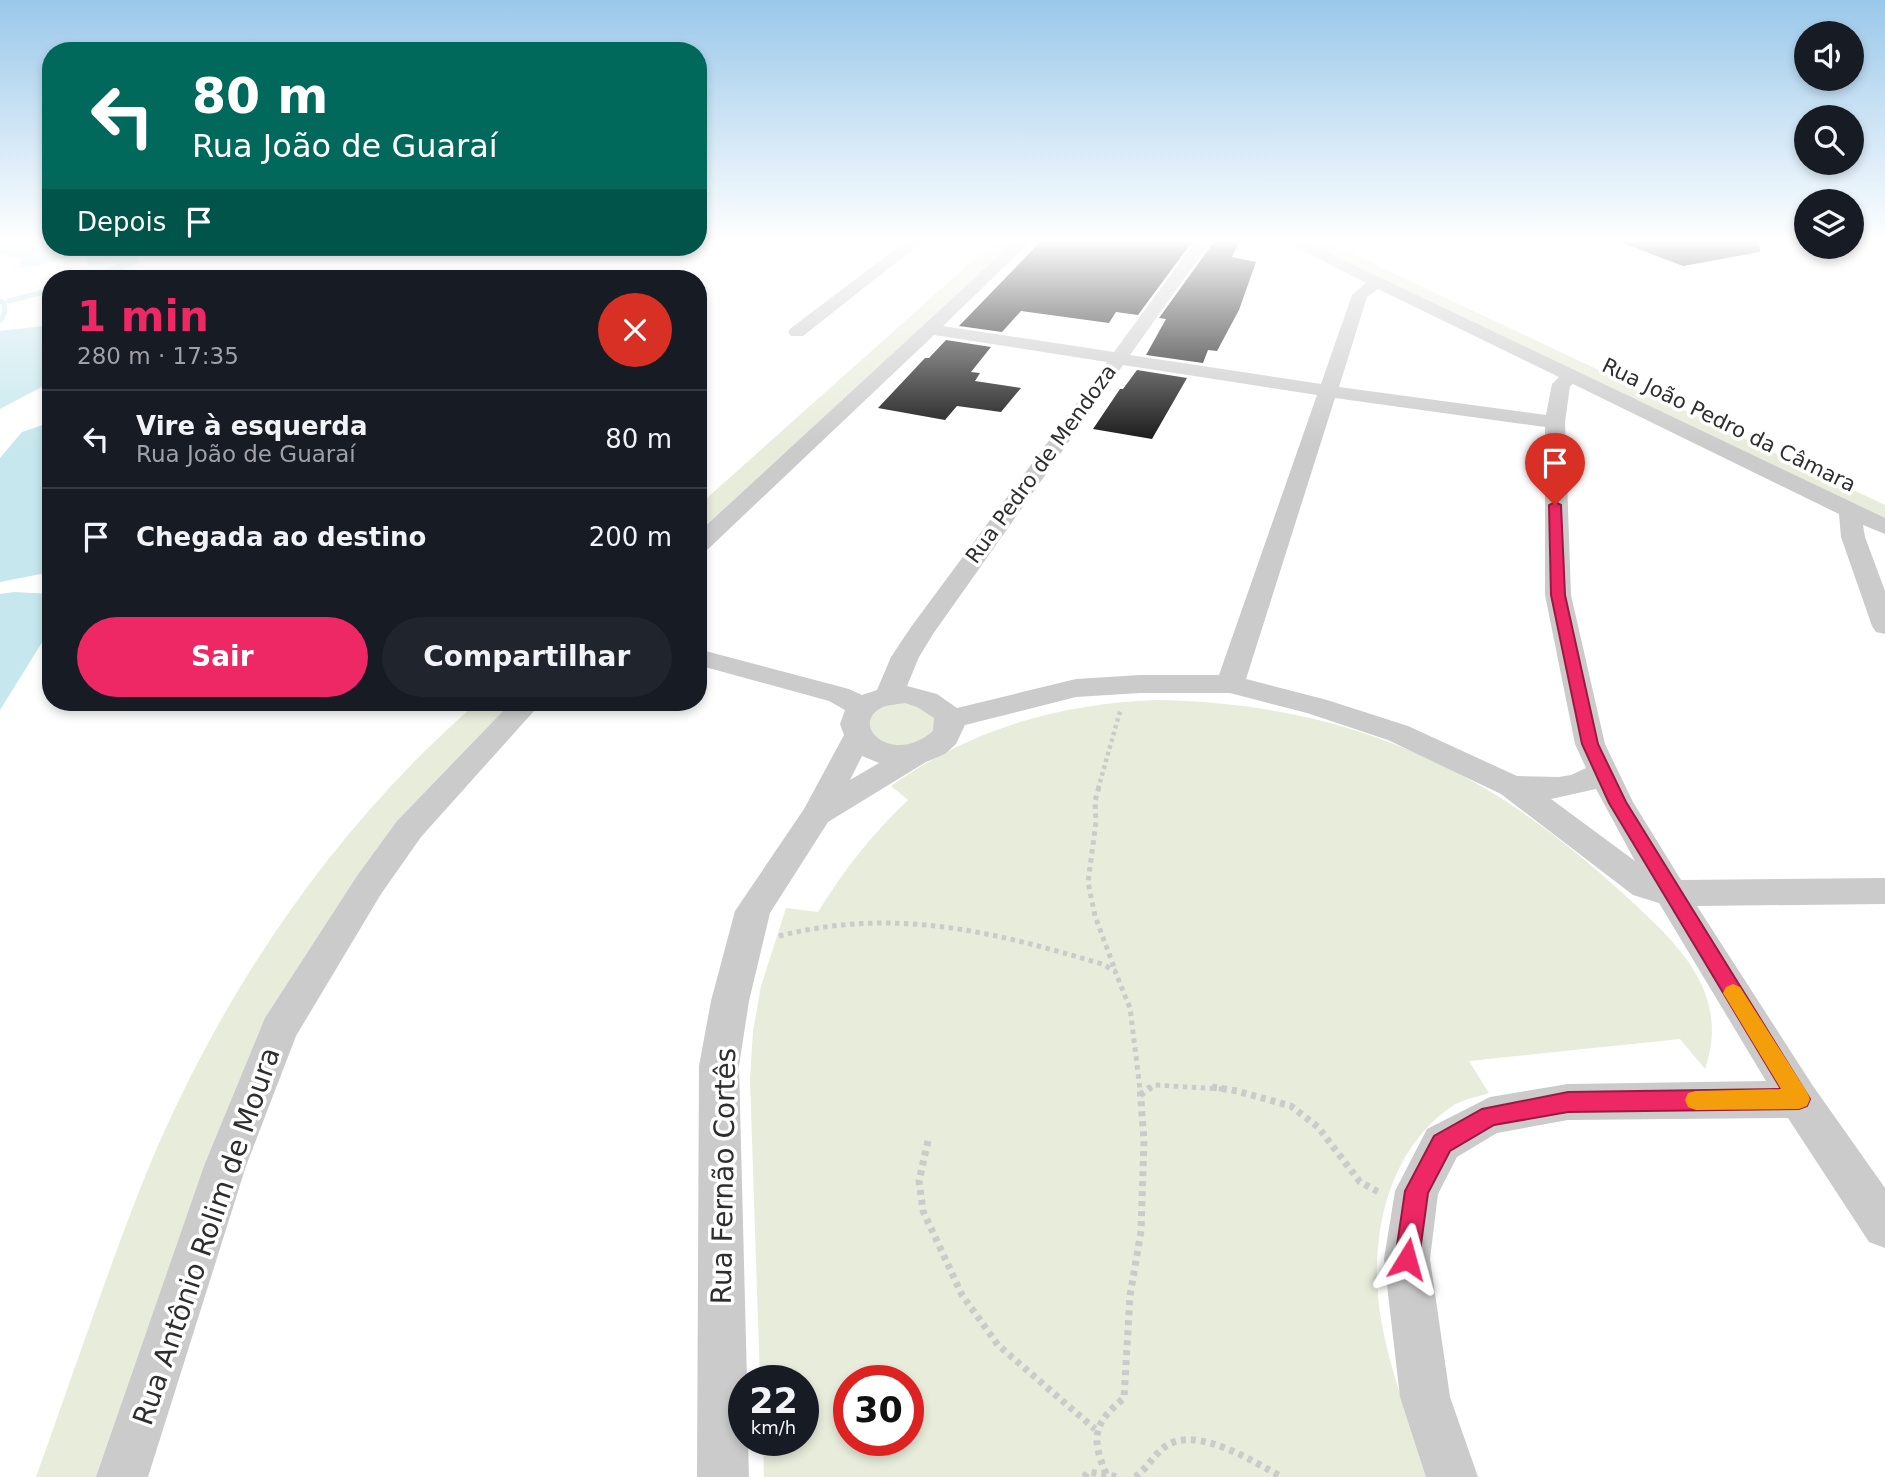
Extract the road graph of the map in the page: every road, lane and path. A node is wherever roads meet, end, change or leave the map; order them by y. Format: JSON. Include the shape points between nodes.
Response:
{"nodes":[{"id":1,"x":829,"y":308,"type":"edge"},
{"id":2,"x":953,"y":308,"type":"edge"},
{"id":3,"x":1154,"y":308,"type":"edge"},
{"id":4,"x":1355,"y":308,"type":"edge"},
{"id":5,"x":1434,"y":308,"type":"edge"},
{"id":6,"x":931,"y":329,"type":"junction"},
{"id":7,"x":797,"y":332,"type":"dead end"},
{"id":8,"x":1117,"y":357,"type":"junction"},
{"id":9,"x":1573,"y":375,"type":"junction"},
{"id":10,"x":1326,"y":391,"type":"junction"},
{"id":11,"x":1555,"y":422,"type":"junction"},
{"id":12,"x":1850,"y":510,"type":"junction"},
{"id":13,"x":1885,"y":527,"type":"edge"},
{"id":14,"x":707,"y":538,"type":"edge"},
{"id":15,"x":1885,"y":626,"type":"edge"},
{"id":16,"x":707,"y":659,"type":"edge"},
{"id":17,"x":1128,"y":684,"type":"junction"},
{"id":18,"x":1230,"y":684,"type":"junction"},
{"id":19,"x":889,"y":695,"type":"junction"},
{"id":20,"x":862,"y":707,"type":"junction"},
{"id":21,"x":520,"y":711,"type":"edge"},
{"id":22,"x":950,"y":720,"type":"junction"},
{"id":23,"x":857,"y":738,"type":"junction"},
{"id":24,"x":915,"y":754,"type":"junction"},
{"id":25,"x":1602,"y":772,"type":"junction"},
{"id":26,"x":1512,"y":786,"type":"junction"},
{"id":27,"x":817,"y":814,"type":"junction"},
{"id":28,"x":1885,"y":891,"type":"edge"},
{"id":29,"x":1671,"y":893,"type":"junction"},
{"id":30,"x":744,"y":947,"type":"junction"},
{"id":31,"x":1115,"y":971,"type":"junction"},
{"id":32,"x":1139,"y":1095,"type":"junction"},
{"id":33,"x":1799,"y":1099,"type":"junction"},
{"id":34,"x":928,"y":1141,"type":"dead end"},
{"id":35,"x":1414,"y":1210,"type":"junction"},
{"id":36,"x":1885,"y":1226,"type":"edge"},
{"id":37,"x":1095,"y":1429,"type":"junction"},
{"id":38,"x":1106,"y":1474,"type":"junction"},
{"id":39,"x":122,"y":1477,"type":"edge"},
{"id":40,"x":723,"y":1477,"type":"edge"},
{"id":41,"x":1084,"y":1477,"type":"edge"},
{"id":42,"x":1120,"y":1477,"type":"edge"},
{"id":43,"x":1135,"y":1477,"type":"edge"},
{"id":44,"x":1282,"y":1477,"type":"edge"},
{"id":45,"x":1452,"y":1477,"type":"edge"}],
"edges":[{"from":1,"to":7,"type":"street"},
{"from":2,"to":6,"type":"street"},
{"from":3,"to":8,"type":"street","name":"Rua Pedro de Mendoza"},
{"from":4,"to":10,"type":"street"},
{"from":5,"to":9,"type":"street","name":"Rua João Pedro da Câmara"},
{"from":6,"to":8,"type":"street"},
{"from":6,"to":14,"type":"street"},
{"from":8,"to":10,"type":"street"},
{"from":8,"to":19,"type":"street","name":"Rua Pedro de Mendoza","via":[[920,633]]},
{"from":9,"to":11,"type":"street","via":[[1561,384]]},
{"from":9,"to":12,"type":"street","name":"Rua João Pedro da Câmara"},
{"from":10,"to":11,"type":"street"},
{"from":10,"to":18,"type":"street"},
{"from":11,"to":25,"type":"street","via":[[1558,595],[1590,744]]},
{"from":12,"to":13,"type":"street","name":"Rua João Pedro da Câmara"},
{"from":12,"to":15,"type":"street","via":[[1853,537]]},
{"from":16,"to":20,"type":"street","via":[[838,695]]},
{"from":17,"to":18,"type":"street"},
{"from":17,"to":22,"type":"street","via":[[1051,693]]},
{"from":17,"to":31,"type":"path","via":[[1095,801],[1098,815],[1088,880],[1095,918]]},
{"from":18,"to":26,"type":"street","via":[[1398,733]]},
{"from":19,"to":20,"type":"street"},
{"from":19,"to":22,"type":"street","via":[[928,699],[945,710]]},
{"from":20,"to":23,"type":"street","via":[[853,727]]},
{"from":21,"to":39,"type":"street","name":"Rua Antônio Rolim de Moura","via":[[409,829],[279,1030],[225,1166]]},
{"from":22,"to":24,"type":"street","via":[[942,741]]},
{"from":23,"to":24,"type":"street","via":[[881,753]]},
{"from":23,"to":27,"type":"street","name":"Rua Fernão Cortês"},
{"from":24,"to":27,"type":"street","name":"Rua Fernão Cortês"},
{"from":25,"to":26,"type":"street","via":[[1566,788]]},
{"from":25,"to":29,"type":"street"},
{"from":26,"to":29,"type":"street","via":[[1645,886]]},
{"from":27,"to":30,"type":"street","name":"Rua Fernão Cortês","via":[[753,911]]},
{"from":28,"to":29,"type":"street"},
{"from":29,"to":33,"type":"street"},
{"from":30,"to":31,"type":"path","via":[[809,927],[876,922],[1009,937]]},
{"from":30,"to":40,"type":"street","name":"Rua Fernão Cortês","via":[[719,1066]]},
{"from":31,"to":32,"type":"path","via":[[1130,1008]]},
{"from":32,"to":35,"type":"path","via":[[1154,1084],[1199,1087],[1237,1091],[1291,1106],[1318,1126],[1360,1182]]},
{"from":32,"to":37,"type":"path","via":[[1144,1189],[1130,1296],[1124,1398]]},
{"from":33,"to":35,"type":"street","via":[[1568,1102],[1490,1116],[1442,1143],[1417,1191]]},
{"from":33,"to":36,"type":"street"},
{"from":34,"to":37,"type":"path","via":[[919,1181],[923,1211],[962,1295],[998,1345]]},
{"from":35,"to":45,"type":"street","via":[[1407,1259],[1425,1398]]},
{"from":37,"to":38,"type":"path","via":[[1095,1449]]},
{"from":38,"to":41,"type":"path","via":[[1088,1472]]},
{"from":38,"to":42,"type":"path"},
{"from":43,"to":44,"type":"path","via":[[1178,1439],[1211,1442]]}]}
